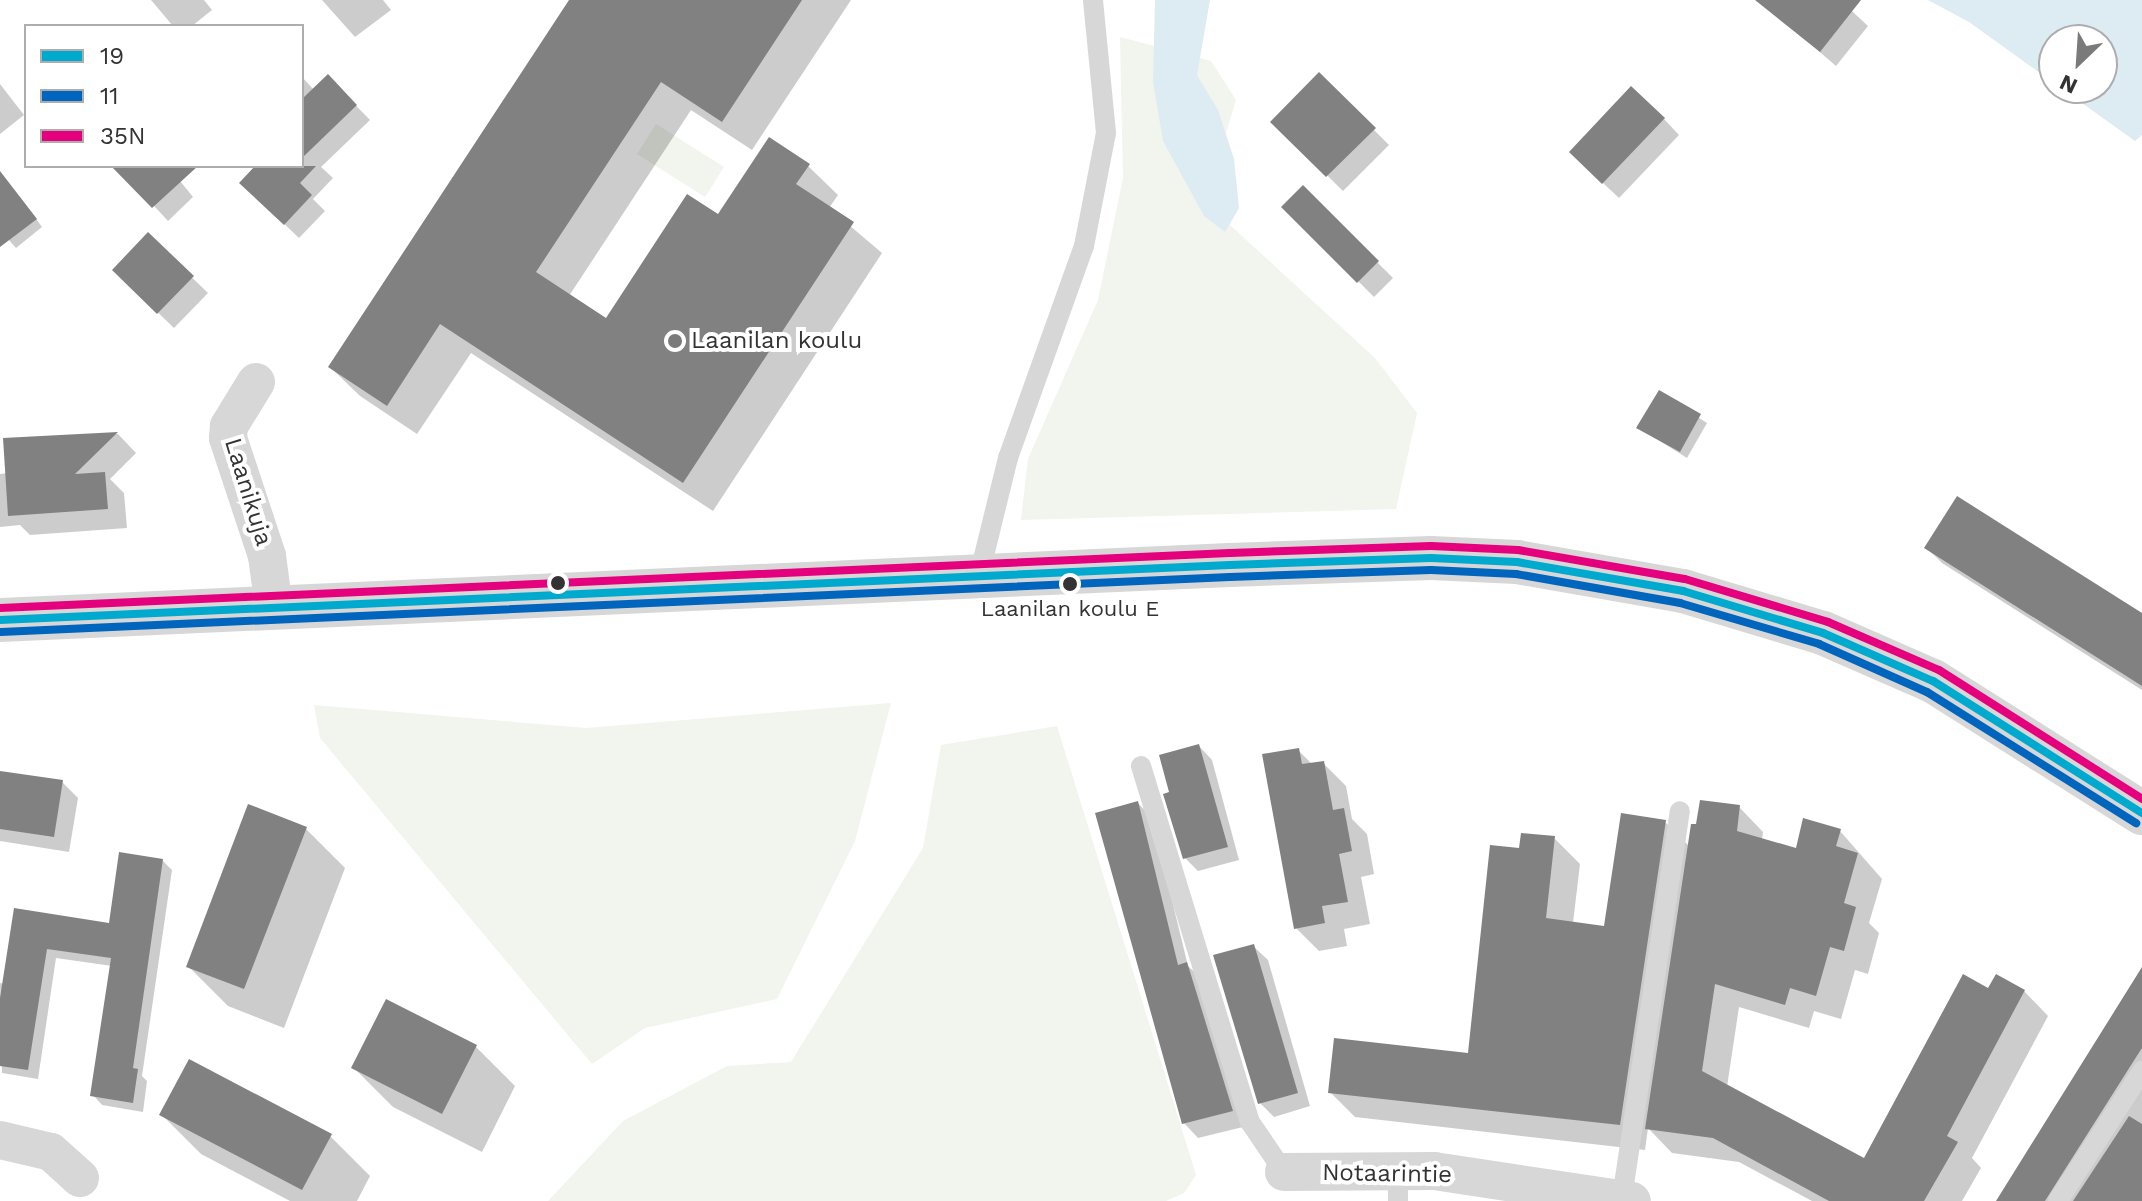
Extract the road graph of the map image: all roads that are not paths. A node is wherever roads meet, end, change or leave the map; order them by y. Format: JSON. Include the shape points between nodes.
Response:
{"nodes":[{"id":1,"x":1093,"y":0,"type":"edge"},
{"id":2,"x":256,"y":382,"type":"dead end"},
{"id":3,"x":979,"y":576,"type":"junction"},
{"id":4,"x":274,"y":608,"type":"junction"},
{"id":5,"x":0,"y":620,"type":"edge"},
{"id":6,"x":1141,"y":766,"type":"dead end"},
{"id":7,"x":1680,"y":811,"type":"dead end"},
{"id":8,"x":2142,"y":813,"type":"edge"},
{"id":9,"x":2142,"y":1071,"type":"edge"},
{"id":10,"x":0,"y":1140,"type":"edge"},
{"id":11,"x":1284,"y":1172,"type":"joint"},
{"id":12,"x":80,"y":1178,"type":"dead end"},
{"id":13,"x":1398,"y":1186,"type":"edge"},
{"id":14,"x":1627,"y":1200,"type":"edge"},
{"id":15,"x":2058,"y":1201,"type":"edge"}],
"edges":[{"from":1,"to":3,"type":"lane","via":[[1106,133],[1086,232],[1008,458]]},
{"from":2,"to":4,"type":"street","name":"Laanikuja","via":[[229,426],[228,438],[267,556]]},
{"from":3,"to":4,"type":"street"},
{"from":3,"to":8,"type":"street","via":[[1431,558],[1601,573],[1823,633],[1933,681]]},
{"from":4,"to":5,"type":"street"},
{"from":6,"to":11,"type":"lane","via":[[1250,1122]]},
{"from":7,"to":14,"type":"lane"},
{"from":9,"to":15,"type":"lane"},
{"from":10,"to":12,"type":"street","via":[[51,1152]]},
{"from":11,"to":13,"type":"street","name":"Notaarintie"},
{"from":13,"to":14,"type":"street","name":"Notaarintie","via":[[1434,1171]]}]}
